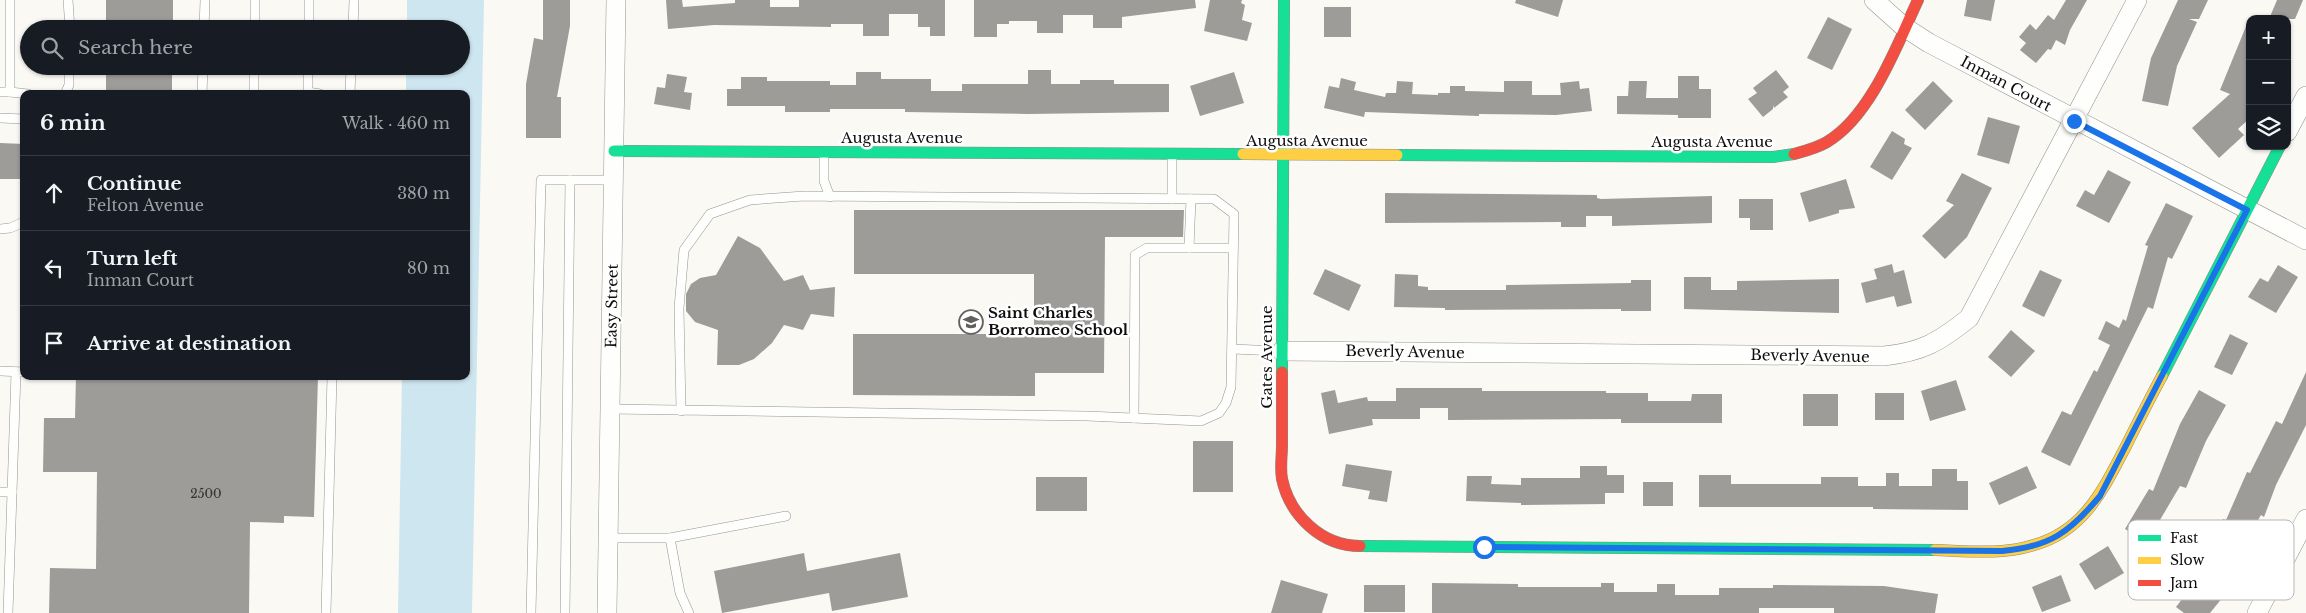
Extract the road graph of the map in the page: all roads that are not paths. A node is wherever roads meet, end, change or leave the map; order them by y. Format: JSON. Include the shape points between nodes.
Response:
{"nodes":[{"id":1,"x":10,"y":0,"type":"edge"},
{"id":2,"x":68,"y":0,"type":"edge"},
{"id":3,"x":205,"y":0,"type":"edge"},
{"id":4,"x":255,"y":0,"type":"edge"},
{"id":5,"x":309,"y":0,"type":"edge"},
{"id":6,"x":354,"y":0,"type":"edge"},
{"id":7,"x":616,"y":0,"type":"edge"},
{"id":8,"x":1284,"y":0,"type":"edge"},
{"id":9,"x":1874,"y":0,"type":"edge"},
{"id":10,"x":1918,"y":0,"type":"edge"},
{"id":11,"x":2137,"y":0,"type":"edge"},
{"id":12,"x":69,"y":20,"type":"edge"},
{"id":13,"x":204,"y":20,"type":"edge"},
{"id":14,"x":255,"y":20,"type":"edge"},
{"id":15,"x":309,"y":20,"type":"edge"},
{"id":16,"x":353,"y":20,"type":"edge"},
{"id":17,"x":1904,"y":27,"type":"junction"},
{"id":18,"x":69,"y":75,"type":"edge"},
{"id":19,"x":203,"y":75,"type":"edge"},
{"id":20,"x":254,"y":75,"type":"edge"},
{"id":21,"x":308,"y":75,"type":"edge"},
{"id":22,"x":351,"y":75,"type":"edge"},
{"id":23,"x":67,"y":90,"type":"edge"},
{"id":24,"x":202,"y":90,"type":"edge"},
{"id":25,"x":254,"y":90,"type":"edge"},
{"id":26,"x":308,"y":90,"type":"edge"},
{"id":27,"x":350,"y":90,"type":"edge"},
{"id":28,"x":0,"y":92,"type":"edge"},
{"id":29,"x":10,"y":92,"type":"junction"},
{"id":30,"x":20,"y":93,"type":"edge"},
{"id":31,"x":2306,"y":96,"type":"edge"},
{"id":32,"x":0,"y":118,"type":"edge"},
{"id":33,"x":20,"y":119,"type":"edge"},
{"id":34,"x":2074,"y":121,"type":"junction"},
{"id":35,"x":2291,"y":124,"type":"edge"},
{"id":36,"x":2278,"y":150,"type":"edge"},
{"id":37,"x":614,"y":151,"type":"junction"},
{"id":38,"x":824,"y":153,"type":"junction"},
{"id":39,"x":1172,"y":155,"type":"junction"},
{"id":40,"x":1283,"y":156,"type":"junction"},
{"id":41,"x":570,"y":180,"type":"junction"},
{"id":42,"x":614,"y":180,"type":"junction"},
{"id":43,"x":830,"y":197,"type":"junction"},
{"id":44,"x":1172,"y":199,"type":"junction"},
{"id":45,"x":1191,"y":199,"type":"junction"},
{"id":46,"x":2247,"y":210,"type":"junction"},
{"id":47,"x":20,"y":224,"type":"edge"},
{"id":48,"x":0,"y":228,"type":"edge"},
{"id":49,"x":2306,"y":240,"type":"edge"},
{"id":50,"x":1189,"y":248,"type":"junction"},
{"id":51,"x":1233,"y":248,"type":"junction"},
{"id":52,"x":1232,"y":349,"type":"junction"},
{"id":53,"x":1282,"y":351,"type":"junction"},
{"id":54,"x":0,"y":372,"type":"edge"},
{"id":55,"x":20,"y":372,"type":"edge"},
{"id":56,"x":332,"y":380,"type":"edge"},
{"id":57,"x":610,"y":409,"type":"junction"},
{"id":58,"x":681,"y":411,"type":"junction"},
{"id":59,"x":1134,"y":418,"type":"junction"},
{"id":60,"x":0,"y":492,"type":"edge"},
{"id":61,"x":12,"y":492,"type":"junction"},
{"id":62,"x":786,"y":516,"type":"dead end"},
{"id":63,"x":2306,"y":519,"type":"edge"},
{"id":64,"x":608,"y":538,"type":"junction"},
{"id":65,"x":670,"y":538,"type":"junction"},
{"id":66,"x":2294,"y":542,"type":"edge"},
{"id":67,"x":2264,"y":600,"type":"edge"},
{"id":68,"x":8,"y":613,"type":"edge"},
{"id":69,"x":326,"y":613,"type":"edge"},
{"id":70,"x":531,"y":613,"type":"edge"},
{"id":71,"x":565,"y":613,"type":"edge"},
{"id":72,"x":607,"y":613,"type":"edge"},
{"id":73,"x":688,"y":613,"type":"edge"},
{"id":74,"x":2257,"y":613,"type":"edge"}],
"edges":[{"from":1,"to":29,"type":"lane"},
{"from":2,"to":12,"type":"lane"},
{"from":3,"to":13,"type":"lane"},
{"from":4,"to":14,"type":"lane"},
{"from":5,"to":15,"type":"lane"},
{"from":6,"to":16,"type":"lane"},
{"from":7,"to":37,"type":"street","name":"Easy Street"},
{"from":8,"to":40,"type":"street","name":"Gates Avenue"},
{"from":9,"to":17,"type":"street","name":"Inman Court"},
{"from":10,"to":17,"type":"street","name":"Augusta Avenue"},
{"from":11,"to":34,"type":"street","name":"Beverly Avenue"},
{"from":17,"to":34,"type":"street","name":"Inman Court"},
{"from":17,"to":40,"type":"street","name":"Augusta Avenue","via":[[1856,117],[1829,142],[1791,154],[1773,157]]},
{"from":18,"to":23,"type":"lane"},
{"from":19,"to":24,"type":"lane"},
{"from":20,"to":25,"type":"lane"},
{"from":21,"to":26,"type":"lane"},
{"from":22,"to":27,"type":"lane"},
{"from":28,"to":29,"type":"lane"},
{"from":29,"to":30,"type":"lane"},
{"from":31,"to":35,"type":"street"},
{"from":32,"to":33,"type":"lane"},
{"from":34,"to":46,"type":"street","name":"Inman Court"},
{"from":34,"to":53,"type":"street","name":"Beverly Avenue","via":[[1969,318],[1940,341],[1906,354]]},
{"from":36,"to":46,"type":"street","name":"Gates Avenue"},
{"from":37,"to":38,"type":"street","name":"Augusta Avenue"},
{"from":37,"to":42,"type":"street","name":"Easy Street"},
{"from":38,"to":39,"type":"street","name":"Augusta Avenue"},
{"from":38,"to":43,"type":"lane","via":[[824,180]]},
{"from":39,"to":40,"type":"street","name":"Augusta Avenue"},
{"from":39,"to":44,"type":"lane"},
{"from":40,"to":53,"type":"street","name":"Gates Avenue"},
{"from":41,"to":42,"type":"lane"},
{"from":41,"to":70,"type":"lane","via":[[541,180]]},
{"from":41,"to":71,"type":"lane"},
{"from":42,"to":57,"type":"street","name":"Easy Street"},
{"from":43,"to":44,"type":"lane"},
{"from":43,"to":58,"type":"lane","via":[[750,200],[710,214],[684,250],[679,308]]},
{"from":44,"to":45,"type":"lane"},
{"from":45,"to":50,"type":"lane"},
{"from":45,"to":51,"type":"lane","via":[[1214,199],[1234,214]]},
{"from":46,"to":49,"type":"street","name":"Inman Court"},
{"from":46,"to":53,"type":"street","name":"Gates Avenue","via":[[2100,496],[2078,522],[2047,542],[2024,549],[1348,546],[1322,537],[1301,520],[1288,501],[1282,478]]},
{"from":47,"to":48,"type":"lane"},
{"from":50,"to":51,"type":"lane"},
{"from":50,"to":59,"type":"lane","via":[[1147,248],[1135,255]]},
{"from":51,"to":52,"type":"lane"},
{"from":52,"to":53,"type":"lane"},
{"from":52,"to":59,"type":"lane","via":[[1231,387],[1219,414],[1201,421]]},
{"from":54,"to":55,"type":"lane"},
{"from":55,"to":61,"type":"lane"},
{"from":56,"to":69,"type":"lane"},
{"from":57,"to":58,"type":"lane"},
{"from":57,"to":64,"type":"street","name":"Easy Street"},
{"from":58,"to":59,"type":"lane"},
{"from":60,"to":61,"type":"lane"},
{"from":61,"to":68,"type":"lane"},
{"from":62,"to":65,"type":"lane"},
{"from":63,"to":66,"type":"street"},
{"from":64,"to":65,"type":"lane"},
{"from":64,"to":72,"type":"street","name":"Easy Street"},
{"from":65,"to":73,"type":"lane","via":[[680,593]]},
{"from":67,"to":74,"type":"street"}]}
